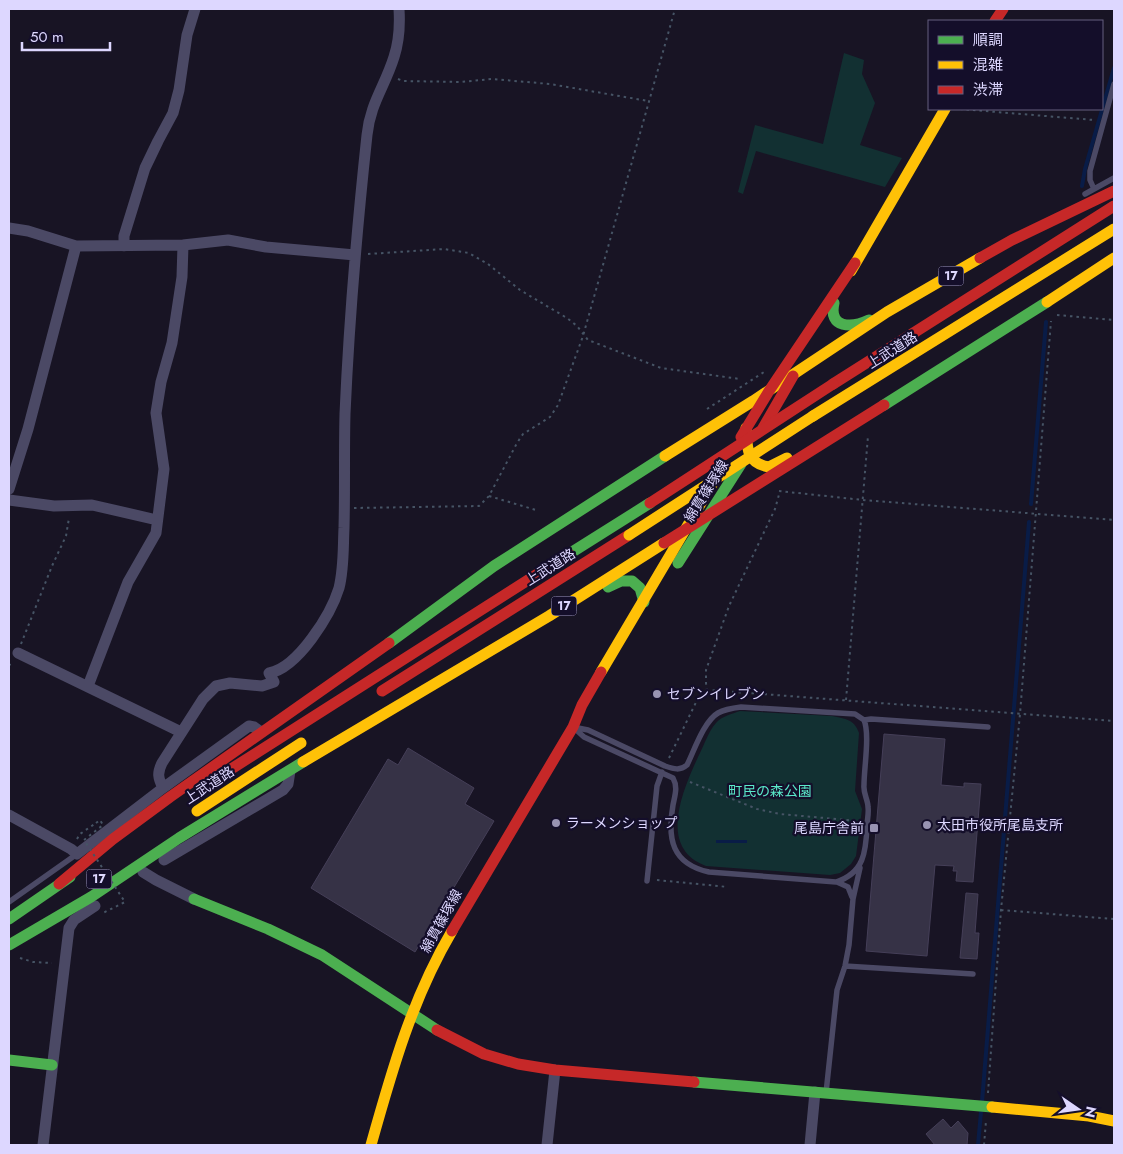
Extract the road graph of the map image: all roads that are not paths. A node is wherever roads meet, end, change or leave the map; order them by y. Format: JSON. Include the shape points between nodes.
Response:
{"nodes":[{"id":1,"x":195,"y":9,"type":"edge"},
{"id":2,"x":399,"y":9,"type":"edge"},
{"id":3,"x":1003,"y":9,"type":"edge"},
{"id":4,"x":997,"y":20,"type":"edge"},
{"id":5,"x":1114,"y":84,"type":"edge"},
{"id":6,"x":944,"y":110,"type":"edge"},
{"id":7,"x":1114,"y":178,"type":"edge"},
{"id":8,"x":1094,"y":189,"type":"junction"},
{"id":9,"x":1114,"y":191,"type":"edge"},
{"id":10,"x":1077,"y":198,"type":"dead end"},
{"id":11,"x":1114,"y":206,"type":"edge"},
{"id":12,"x":1026,"y":226,"type":"dead end"},
{"id":13,"x":9,"y":228,"type":"edge"},
{"id":14,"x":1114,"y":229,"type":"edge"},
{"id":15,"x":183,"y":245,"type":"junction"},
{"id":16,"x":76,"y":246,"type":"junction"},
{"id":17,"x":124,"y":246,"type":"junction"},
{"id":18,"x":355,"y":255,"type":"junction"},
{"id":19,"x":966,"y":258,"type":"dead end"},
{"id":20,"x":1114,"y":258,"type":"edge"},
{"id":21,"x":855,"y":263,"type":"junction"},
{"id":22,"x":1048,"y":302,"type":"junction"},
{"id":23,"x":834,"y":303,"type":"junction"},
{"id":24,"x":887,"y":312,"type":"junction"},
{"id":25,"x":1054,"y":315,"type":"road end"},
{"id":26,"x":795,"y":373,"type":"junction"},
{"id":27,"x":769,"y":391,"type":"junction"},
{"id":28,"x":746,"y":428,"type":"junction"},
{"id":29,"x":824,"y":443,"type":"junction"},
{"id":30,"x":731,"y":452,"type":"junction"},
{"id":31,"x":748,"y":453,"type":"junction"},
{"id":32,"x":732,"y":478,"type":"junction"},
{"id":33,"x":626,"y":480,"type":"junction"},
{"id":34,"x":9,"y":489,"type":"edge"},
{"id":35,"x":9,"y":500,"type":"edge"},
{"id":36,"x":710,"y":514,"type":"junction"},
{"id":37,"x":158,"y":520,"type":"junction"},
{"id":38,"x":685,"y":530,"type":"junction"},
{"id":39,"x":644,"y":602,"type":"junction"},
{"id":40,"x":549,"y":616,"type":"junction"},
{"id":41,"x":18,"y":653,"type":"road end"},
{"id":42,"x":88,"y":686,"type":"junction"},
{"id":43,"x":369,"y":699,"type":"dead end"},
{"id":44,"x":864,"y":720,"type":"junction"},
{"id":45,"x":573,"y":727,"type":"junction"},
{"id":46,"x":988,"y":727,"type":"dead end"},
{"id":47,"x":181,"y":732,"type":"junction"},
{"id":48,"x":261,"y":732,"type":"junction"},
{"id":49,"x":312,"y":736,"type":"dead end"},
{"id":50,"x":290,"y":771,"type":"junction"},
{"id":51,"x":662,"y":772,"type":"junction"},
{"id":52,"x":163,"y":788,"type":"junction"},
{"id":53,"x":9,"y":815,"type":"edge"},
{"id":54,"x":188,"y":816,"type":"dead end"},
{"id":55,"x":77,"y":854,"type":"junction"},
{"id":56,"x":864,"y":856,"type":"junction"},
{"id":57,"x":123,"y":862,"type":"dead end"},
{"id":58,"x":143,"y":872,"type":"junction"},
{"id":59,"x":647,"y":881,"type":"road end"},
{"id":60,"x":836,"y":882,"type":"junction"},
{"id":61,"x":59,"y":884,"type":"junction"},
{"id":62,"x":194,"y":899,"type":"joint"},
{"id":63,"x":853,"y":899,"type":"junction"},
{"id":64,"x":9,"y":902,"type":"edge"},
{"id":65,"x":9,"y":919,"type":"edge"},
{"id":66,"x":9,"y":943,"type":"edge"},
{"id":67,"x":845,"y":966,"type":"junction"},
{"id":68,"x":973,"y":974,"type":"dead end"},
{"id":69,"x":411,"y":1014,"type":"junction"},
{"id":70,"x":9,"y":1060,"type":"edge"},
{"id":71,"x":52,"y":1065,"type":"junction"},
{"id":72,"x":555,"y":1070,"type":"junction"},
{"id":73,"x":814,"y":1092,"type":"junction"},
{"id":74,"x":826,"y":1093,"type":"junction"},
{"id":75,"x":1114,"y":1121,"type":"edge"},
{"id":76,"x":43,"y":1145,"type":"edge"},
{"id":77,"x":371,"y":1145,"type":"edge"},
{"id":78,"x":547,"y":1145,"type":"edge"},
{"id":79,"x":810,"y":1145,"type":"edge"}],
"edges":[{"from":1,"to":17,"type":"street","via":[[173,113],[145,168],[124,236]]},
{"from":2,"to":18,"type":"street","via":[[394,58],[368,124]]},
{"from":3,"to":4,"type":"main road"},
{"from":5,"to":8,"type":"lane","via":[[1090,171]]},
{"from":6,"to":21,"type":"main road","name":"綿貫篠塚線"},
{"from":7,"to":8,"type":"lane"},
{"from":8,"to":10,"type":"lane"},
{"from":9,"to":24,"type":"main road","number":"17","via":[[1012,240]]},
{"from":11,"to":61,"type":"main road","name":"上武道路","number":"17","bridge":true,"via":[[176,803]]},
{"from":12,"to":19,"type":"lane"},
{"from":13,"to":16,"type":"street"},
{"from":14,"to":43,"type":"main road","name":"上武道路","number":"17","bridge":true},
{"from":15,"to":17,"type":"street"},
{"from":15,"to":18,"type":"street","via":[[228,240]]},
{"from":15,"to":37,"type":"street","via":[[182,277],[172,343],[156,413],[164,469]]},
{"from":16,"to":17,"type":"street"},
{"from":16,"to":34,"type":"street"},
{"from":18,"to":47,"type":"street","via":[[345,415],[343,561],[338,589],[312,637],[293,660],[276,672],[269,672],[274,682],[262,686],[230,683],[216,686]]},
{"from":20,"to":22,"type":"main road","number":"17"},
{"from":21,"to":23,"type":"main road","name":"綿貫篠塚線"},
{"from":21,"to":27,"type":"main road","name":"綿貫篠塚線"},
{"from":22,"to":25,"type":"lane"},
{"from":22,"to":29,"type":"main road","number":"17"},
{"from":23,"to":24,"type":"main road","via":[[834,316],[848,327]]},
{"from":23,"to":26,"type":"main road","name":"綿貫篠塚線"},
{"from":24,"to":26,"type":"main road","number":"17"},
{"from":26,"to":27,"type":"main road","number":"17"},
{"from":26,"to":31,"type":"main road","name":"綿貫篠塚線"},
{"from":27,"to":28,"type":"main road","name":"綿貫篠塚線"},
{"from":27,"to":33,"type":"main road","number":"17"},
{"from":28,"to":30,"type":"main road","name":"綿貫篠塚線"},
{"from":28,"to":31,"type":"main road"},
{"from":29,"to":31,"type":"main road","via":[[769,467],[758,465]]},
{"from":29,"to":36,"type":"main road","number":"17"},
{"from":30,"to":32,"type":"main road"},
{"from":30,"to":33,"type":"main road","via":[[716,442],[699,444]]},
{"from":30,"to":38,"type":"main road","name":"綿貫篠塚線"},
{"from":31,"to":32,"type":"main road","name":"綿貫篠塚線"},
{"from":32,"to":36,"type":"main road","name":"綿貫篠塚線"},
{"from":33,"to":48,"type":"main road","number":"17","via":[[494,566]]},
{"from":35,"to":37,"type":"street","via":[[54,506],[92,505]]},
{"from":36,"to":38,"type":"main road","number":"17"},
{"from":36,"to":45,"type":"main road","name":"綿貫篠塚線","via":[[590,709]]},
{"from":37,"to":42,"type":"street","via":[[156,533],[128,582]]},
{"from":38,"to":39,"type":"main road","name":"綿貫篠塚線"},
{"from":38,"to":40,"type":"main road","number":"17"},
{"from":39,"to":40,"type":"main road","via":[[638,584],[625,580]]},
{"from":39,"to":45,"type":"main road","name":"綿貫篠塚線","via":[[582,705]]},
{"from":40,"to":50,"type":"main road","number":"17"},
{"from":41,"to":42,"type":"street"},
{"from":42,"to":47,"type":"street"},
{"from":44,"to":45,"type":"lane","via":[[855,714],[741,707],[724,710],[715,714],[682,769],[665,766],[588,730]]},
{"from":44,"to":46,"type":"lane"},
{"from":44,"to":56,"type":"lane","via":[[867,730],[863,791],[868,806]]},
{"from":45,"to":51,"type":"lane","via":[[584,737]]},
{"from":45,"to":69,"type":"main road","name":"綿貫篠塚線","via":[[447,940]]},
{"from":47,"to":52,"type":"street","via":[[158,770]]},
{"from":48,"to":52,"type":"street","via":[[249,726]]},
{"from":48,"to":61,"type":"main road","number":"17","via":[[113,839]]},
{"from":49,"to":54,"type":"main road","name":"上武道路"},
{"from":50,"to":58,"type":"street","via":[[288,784],[283,790]]},
{"from":50,"to":66,"type":"main road","number":"17","via":[[179,838],[91,897]]},
{"from":51,"to":59,"type":"lane","via":[[657,786]]},
{"from":51,"to":60,"type":"lane","via":[[676,783],[670,832],[678,855],[688,865],[709,872]]},
{"from":52,"to":55,"type":"street"},
{"from":53,"to":55,"type":"street"},
{"from":55,"to":64,"type":"lane"},
{"from":56,"to":60,"type":"lane","via":[[852,874]]},
{"from":56,"to":63,"type":"lane"},
{"from":57,"to":66,"type":"main road","number":"17"},
{"from":58,"to":62,"type":"street"},
{"from":58,"to":71,"type":"street","via":[[74,920],[69,928]]},
{"from":60,"to":63,"type":"lane","via":[[848,887]]},
{"from":61,"to":65,"type":"main road","name":"上武道路","number":"17"},
{"from":62,"to":69,"type":"main road","via":[[310,948]]},
{"from":63,"to":67,"type":"lane"},
{"from":67,"to":68,"type":"lane"},
{"from":67,"to":74,"type":"lane","via":[[837,990]]},
{"from":69,"to":72,"type":"main road","via":[[487,1055]]},
{"from":69,"to":77,"type":"main road","name":"綿貫篠塚線"},
{"from":70,"to":71,"type":"main road"},
{"from":71,"to":76,"type":"street"},
{"from":72,"to":73,"type":"main road"},
{"from":72,"to":78,"type":"street"},
{"from":73,"to":74,"type":"main road"},
{"from":73,"to":79,"type":"street"},
{"from":74,"to":75,"type":"main road","via":[[1089,1116]]}]}
